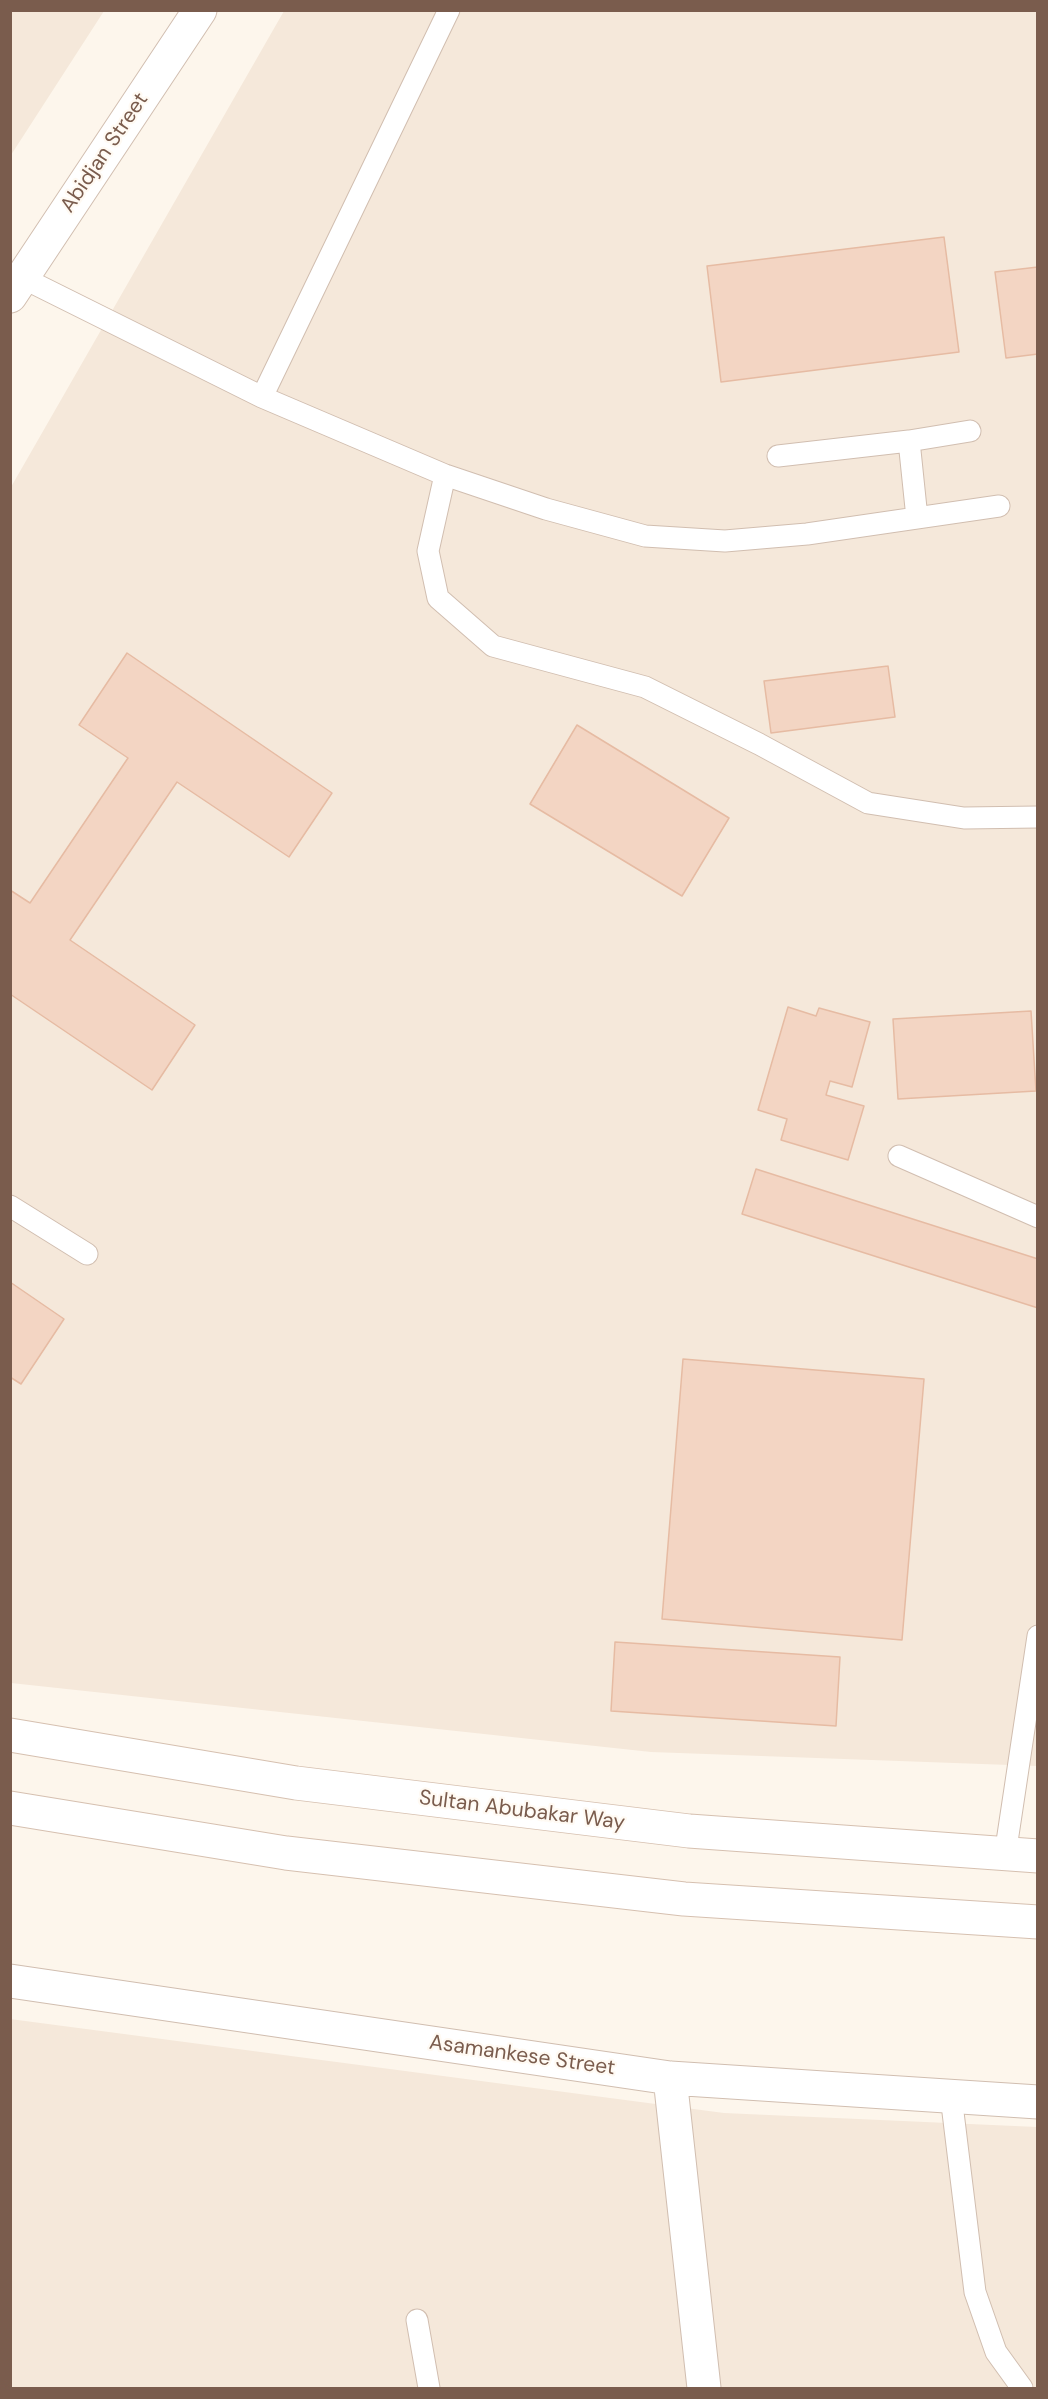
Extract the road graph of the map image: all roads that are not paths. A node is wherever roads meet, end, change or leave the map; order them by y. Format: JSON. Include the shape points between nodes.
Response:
{"nodes":[{"id":1,"x":200,"y":10,"type":"edge"},
{"id":2,"x":450,"y":10,"type":"edge"},
{"id":3,"x":17,"y":287,"type":"edge"},
{"id":4,"x":262,"y":397,"type":"junction"},
{"id":5,"x":970,"y":431,"type":"dead end"},
{"id":6,"x":909,"y":441,"type":"junction"},
{"id":7,"x":778,"y":456,"type":"dead end"},
{"id":8,"x":445,"y":475,"type":"junction"},
{"id":9,"x":999,"y":506,"type":"dead end"},
{"id":10,"x":917,"y":518,"type":"junction"},
{"id":11,"x":1038,"y":817,"type":"edge"},
{"id":12,"x":899,"y":1156,"type":"dead end"},
{"id":13,"x":10,"y":1206,"type":"edge"},
{"id":14,"x":1038,"y":1217,"type":"edge"},
{"id":15,"x":87,"y":1254,"type":"dead end"},
{"id":16,"x":1038,"y":1636,"type":"edge"},
{"id":17,"x":10,"y":1735,"type":"edge"},
{"id":18,"x":10,"y":1808,"type":"edge"},
{"id":19,"x":1005,"y":1855,"type":"junction"},
{"id":20,"x":1038,"y":1856,"type":"edge"},
{"id":21,"x":1038,"y":1922,"type":"edge"},
{"id":22,"x":10,"y":1981,"type":"edge"},
{"id":23,"x":670,"y":2078,"type":"junction"},
{"id":24,"x":951,"y":2097,"type":"junction"},
{"id":25,"x":1038,"y":2102,"type":"edge"},
{"id":26,"x":417,"y":2320,"type":"dead end"},
{"id":27,"x":429,"y":2388,"type":"edge"},
{"id":28,"x":704,"y":2388,"type":"edge"},
{"id":29,"x":1022,"y":2388,"type":"edge"}],
"edges":[{"from":1,"to":3,"type":"main road","name":"Abidjan Street"},
{"from":2,"to":4,"type":"lane"},
{"from":3,"to":4,"type":"lane"},
{"from":4,"to":8,"type":"lane"},
{"from":5,"to":6,"type":"lane"},
{"from":6,"to":7,"type":"lane"},
{"from":6,"to":10,"type":"lane"},
{"from":8,"to":10,"type":"lane","via":[[546,509],[645,536],[725,541]]},
{"from":8,"to":11,"type":"lane","via":[[428,552],[438,598],[494,646],[645,687],[868,803],[964,818]]},
{"from":9,"to":10,"type":"lane"},
{"from":12,"to":14,"type":"lane"},
{"from":13,"to":15,"type":"lane"},
{"from":16,"to":19,"type":"lane"},
{"from":17,"to":19,"type":"main road","name":"Sultan Abubakar Way","via":[[296,1783],[689,1831]]},
{"from":18,"to":21,"type":"main road","via":[[286,1853],[684,1899]]},
{"from":19,"to":20,"type":"main road","name":"Sultan Abubakar Way"},
{"from":22,"to":23,"type":"main road","name":"Asamankese Street"},
{"from":23,"to":24,"type":"main road","name":"Asamankese Street"},
{"from":23,"to":28,"type":"main road"},
{"from":24,"to":25,"type":"main road","name":"Asamankese Street"},
{"from":24,"to":29,"type":"lane","via":[[975,2292],[996,2352]]},
{"from":26,"to":27,"type":"lane"}]}
